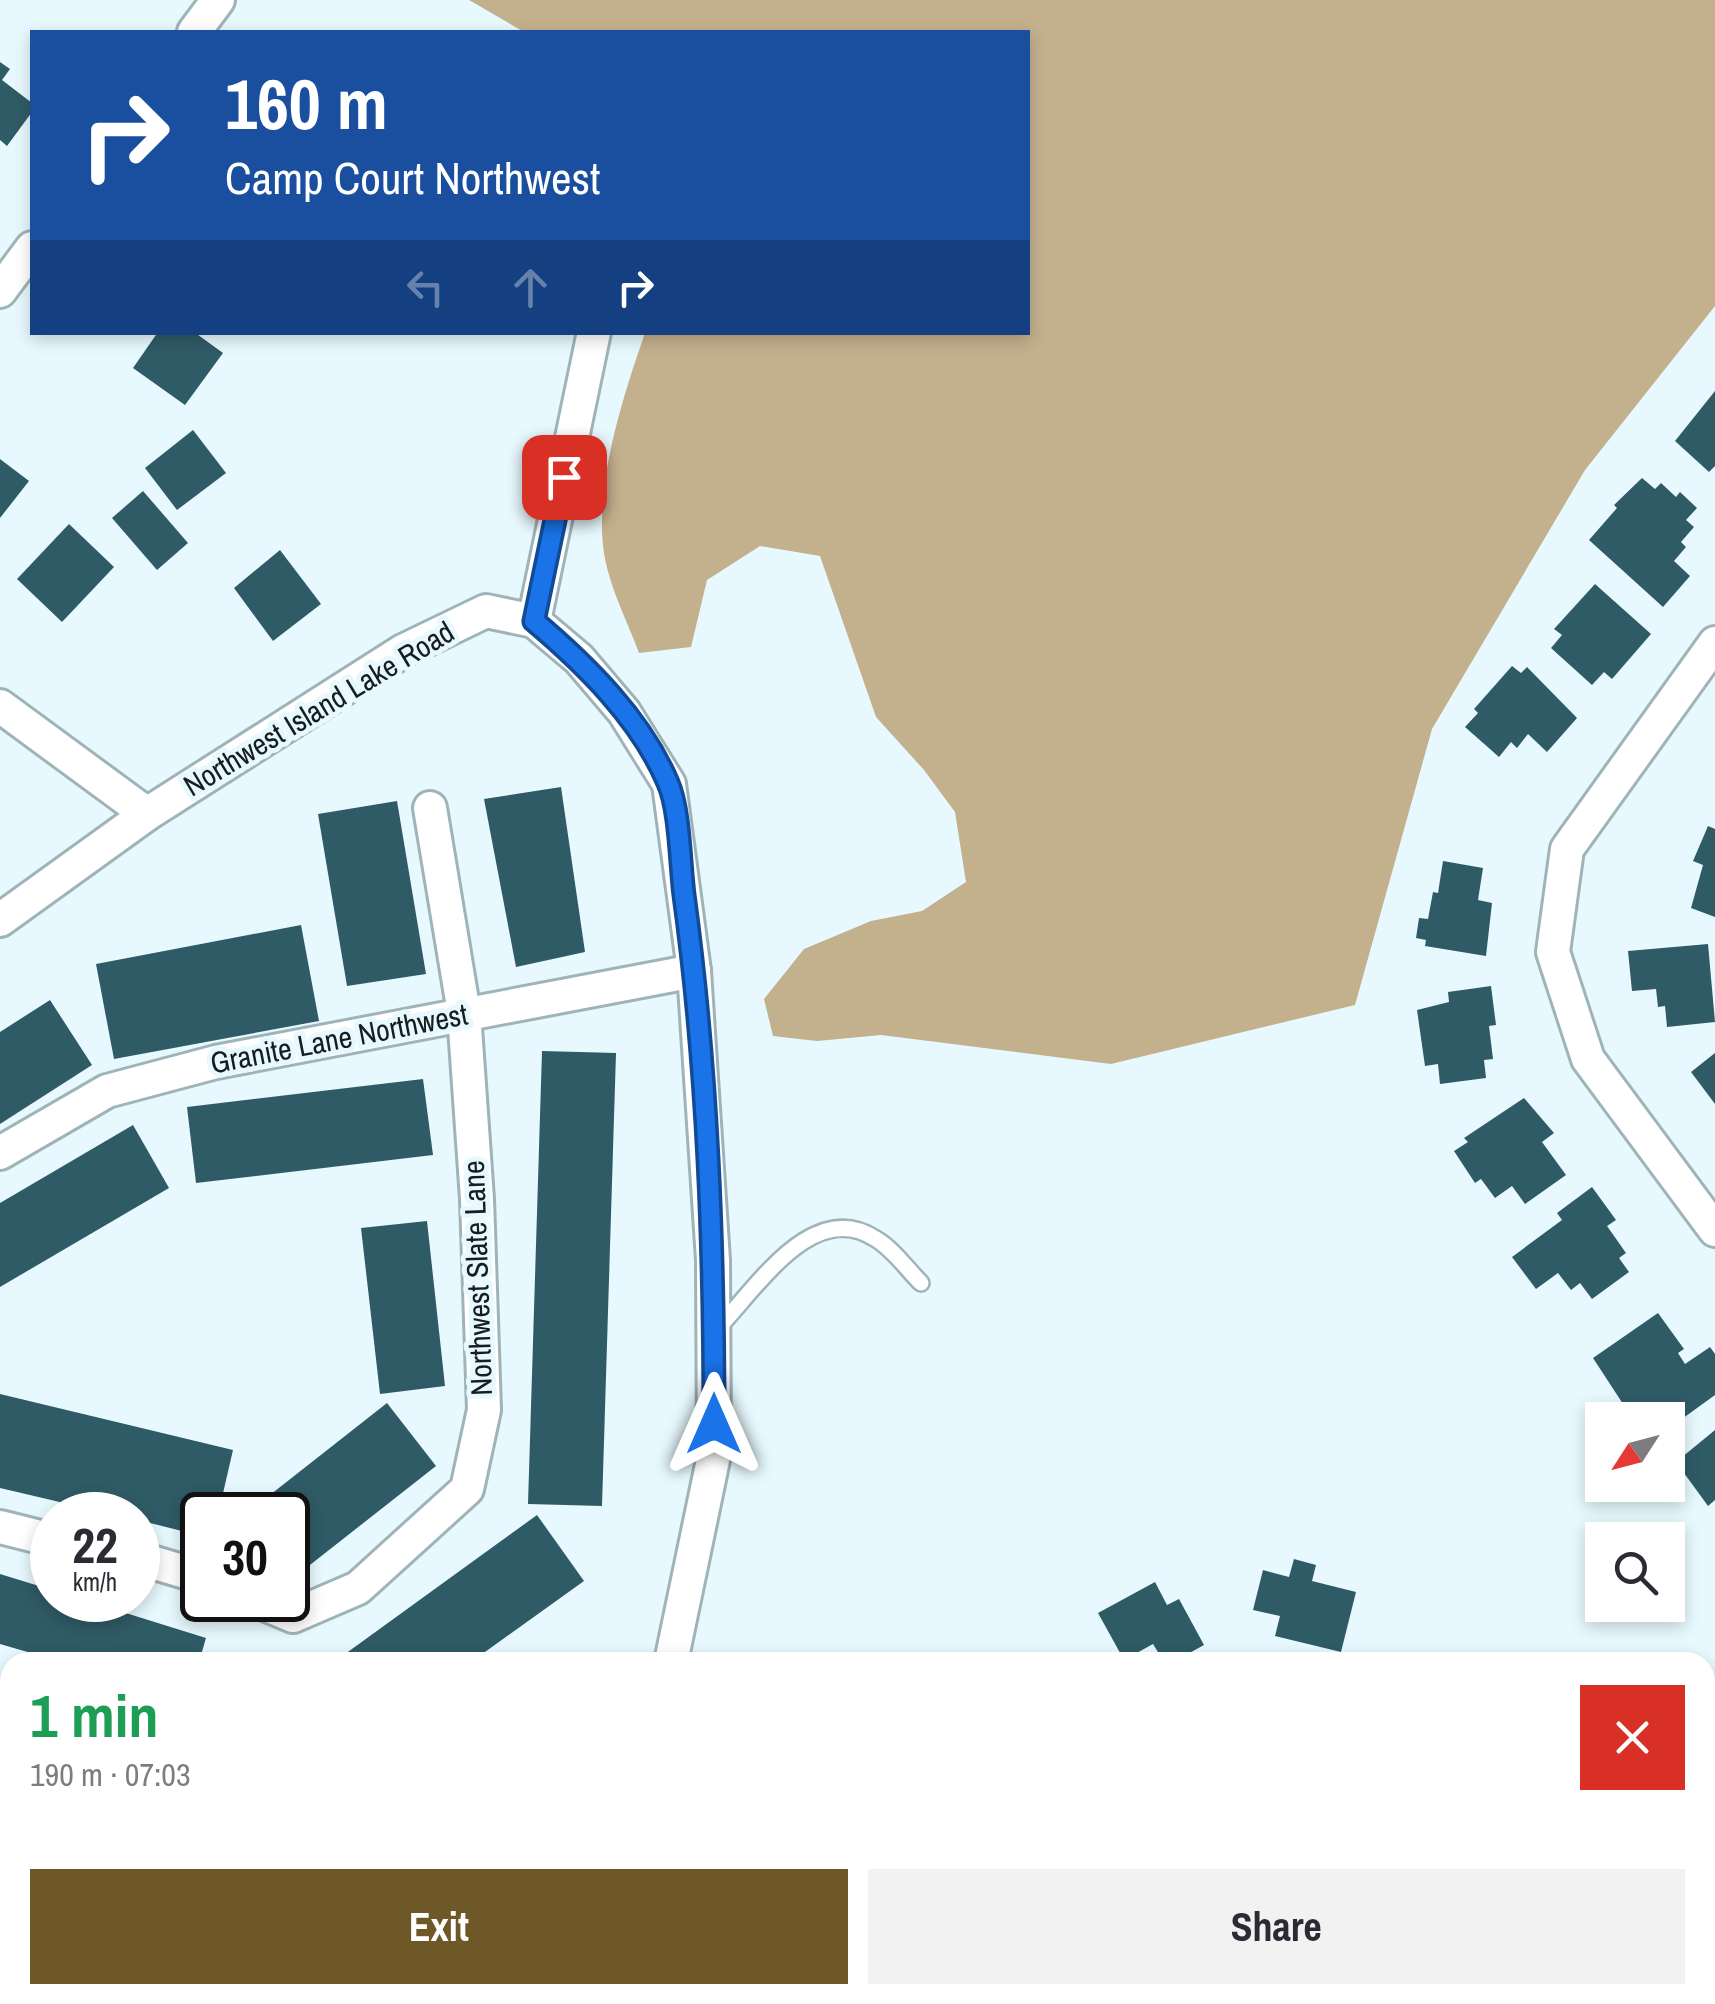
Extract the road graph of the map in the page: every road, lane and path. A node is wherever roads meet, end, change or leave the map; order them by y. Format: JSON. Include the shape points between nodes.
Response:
{"nodes":[{"id":1,"x":218,"y":0,"type":"edge"},
{"id":2,"x":196,"y":30,"type":"edge"},
{"id":3,"x":30,"y":251,"type":"edge"},
{"id":4,"x":0,"y":291,"type":"edge"},
{"id":5,"x":593,"y":335,"type":"edge"},
{"id":6,"x":534,"y":621,"type":"junction"},
{"id":7,"x":1715,"y":643,"type":"edge"},
{"id":8,"x":0,"y":706,"type":"edge"},
{"id":9,"x":430,"y":808,"type":"dead end"},
{"id":10,"x":147,"y":814,"type":"junction"},
{"id":11,"x":0,"y":920,"type":"edge"},
{"id":12,"x":694,"y":971,"type":"junction"},
{"id":13,"x":464,"y":1013,"type":"junction"},
{"id":14,"x":0,"y":1153,"type":"edge"},
{"id":15,"x":1715,"y":1230,"type":"edge"},
{"id":16,"x":921,"y":1282,"type":"dead end"},
{"id":17,"x":714,"y":1333,"type":"junction"},
{"id":18,"x":0,"y":1527,"type":"edge"},
{"id":19,"x":30,"y":1534,"type":"edge"},
{"id":20,"x":310,"y":1609,"type":"edge"},
{"id":21,"x":673,"y":1652,"type":"edge"}],
"edges":[{"from":1,"to":2,"type":"street"},
{"from":3,"to":4,"type":"street"},
{"from":5,"to":6,"type":"street"},
{"from":6,"to":10,"type":"street","name":"Northwest Island Lake Road","via":[[486,612],[403,651]]},
{"from":6,"to":12,"type":"street","name":"Northwest Island Lake Road","via":[[579,658],[670,784]]},
{"from":7,"to":15,"type":"street","via":[[1567,850],[1553,952],[1588,1059]]},
{"from":8,"to":10,"type":"street"},
{"from":9,"to":13,"type":"street","name":"Northwest Slate Lane"},
{"from":10,"to":11,"type":"street","name":"Northwest Island Lake Road"},
{"from":12,"to":13,"type":"street","name":"Granite Lane Northwest"},
{"from":12,"to":17,"type":"street","name":"Northwest Island Lake Road"},
{"from":13,"to":14,"type":"street","name":"Granite Lane Northwest","via":[[216,1062],[107,1091]]},
{"from":13,"to":20,"type":"street","name":"Northwest Slate Lane","via":[[484,1410],[467,1489],[358,1588]]},
{"from":16,"to":17,"type":"lane","via":[[877,1239],[842,1224],[813,1232]]},
{"from":17,"to":21,"type":"street","name":"Northwest Island Lake Road","via":[[714,1454]]},
{"from":18,"to":19,"type":"street"}]}
